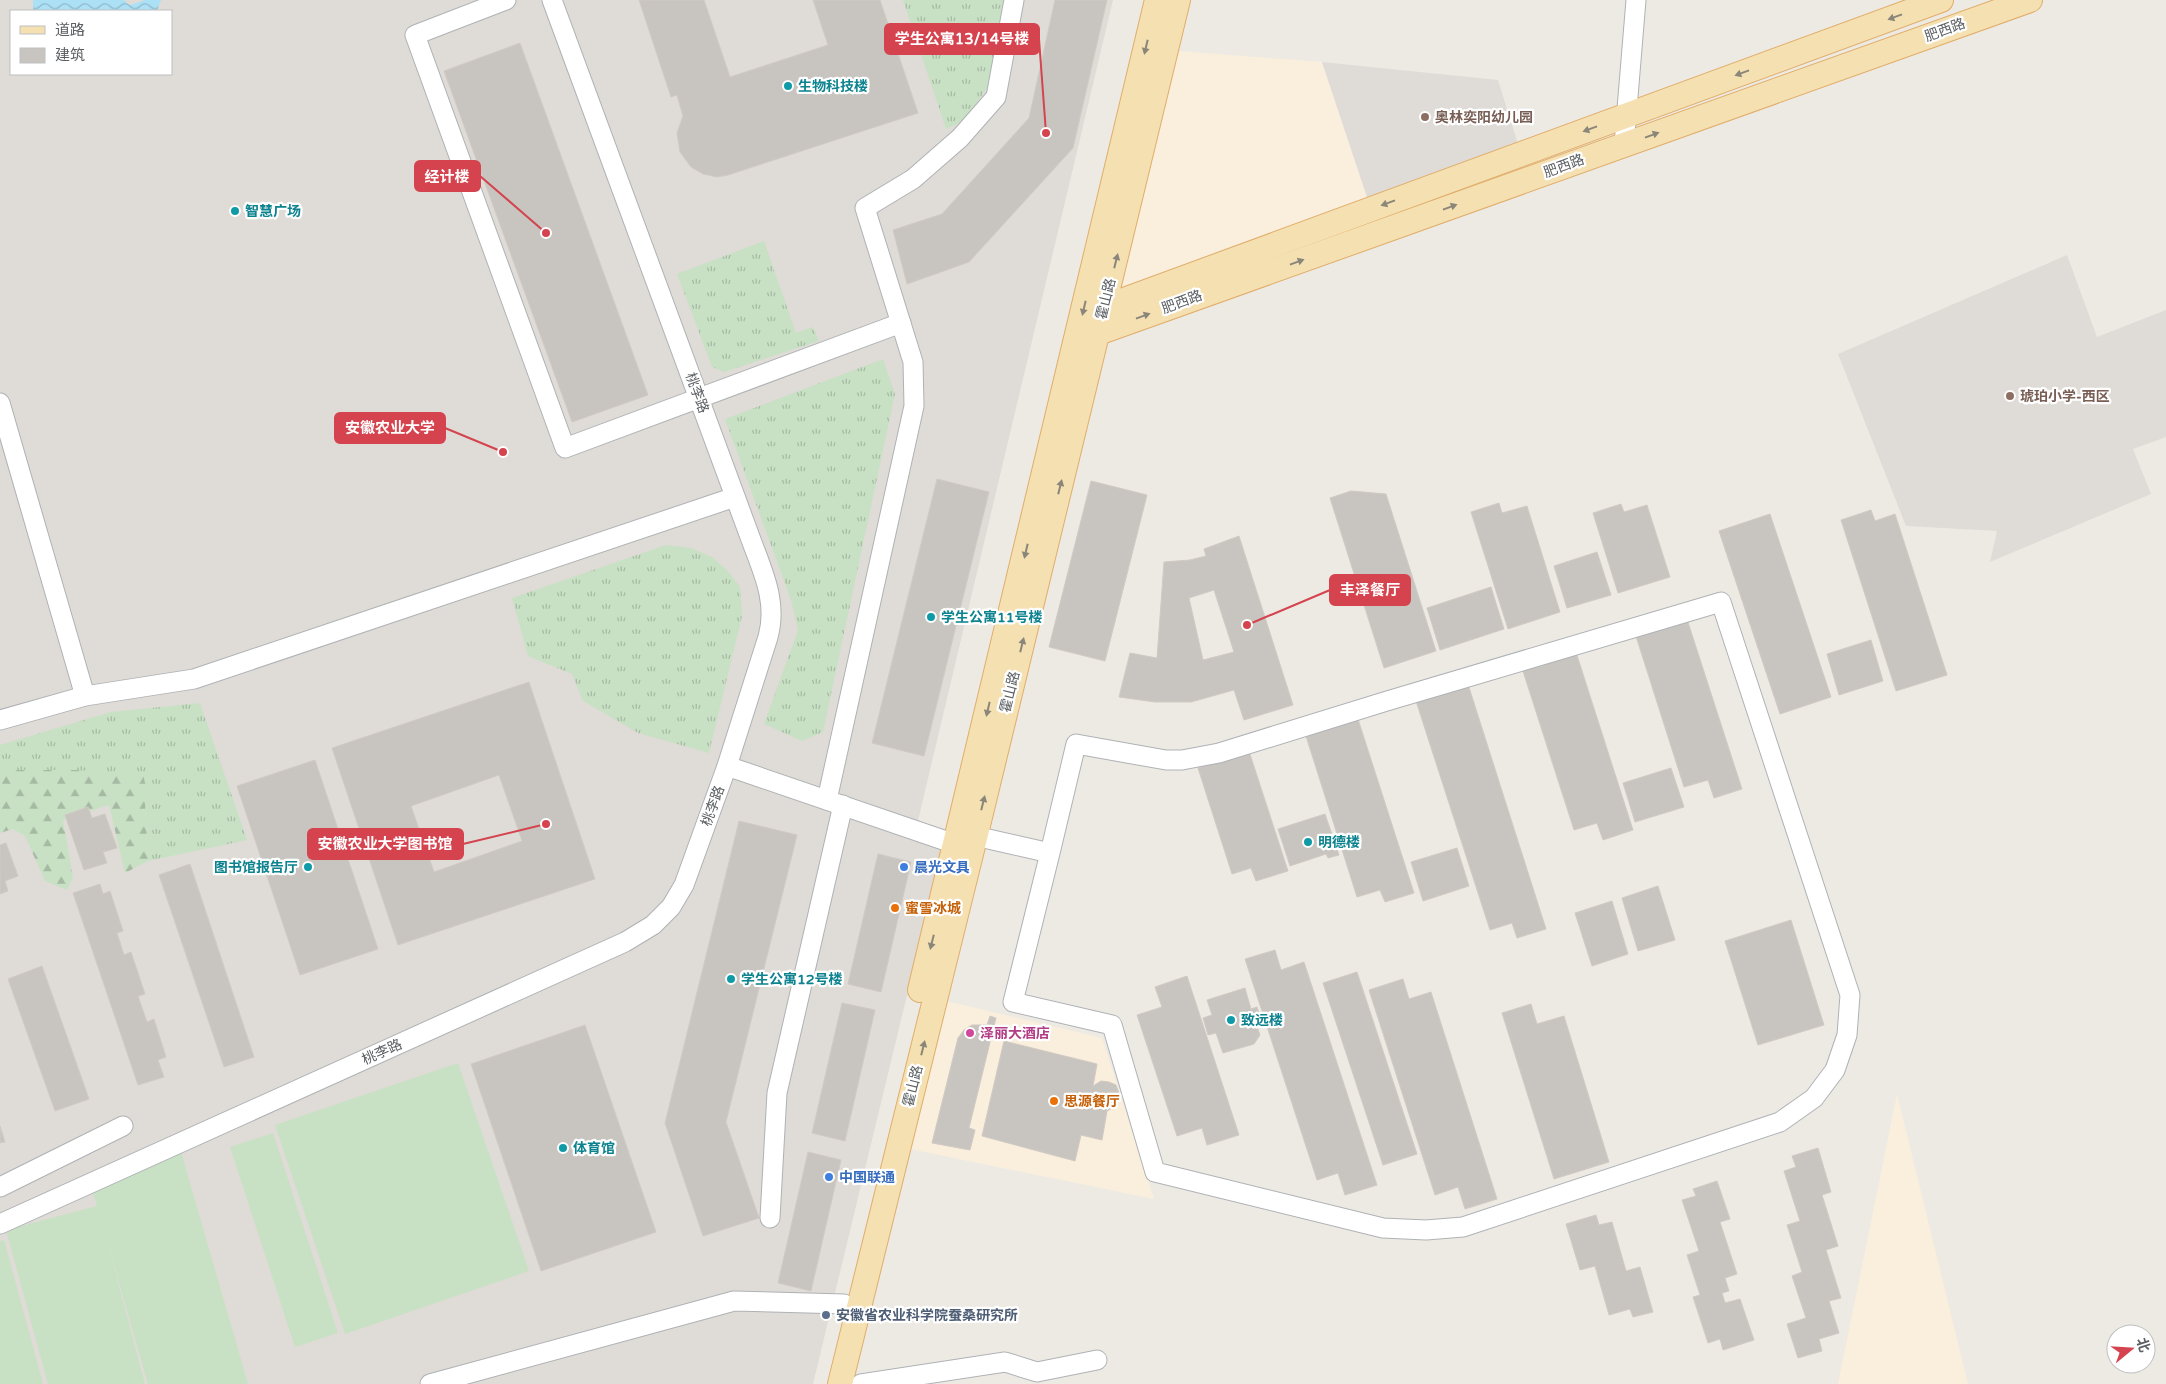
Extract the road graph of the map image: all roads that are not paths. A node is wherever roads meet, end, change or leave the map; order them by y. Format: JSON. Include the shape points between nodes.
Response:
{"nodes":[{"id":1,"x":506,"y":0,"type":"edge"},
{"id":2,"x":552,"y":0,"type":"edge"},
{"id":3,"x":1014,"y":0,"type":"edge"},
{"id":4,"x":1157,"y":0,"type":"edge"},
{"id":5,"x":1178,"y":0,"type":"edge"},
{"id":6,"x":1636,"y":0,"type":"edge"},
{"id":7,"x":1941,"y":0,"type":"edge"},
{"id":8,"x":2030,"y":0,"type":"edge"},
{"id":9,"x":1627,"y":115,"type":"junction"},
{"id":10,"x":1624,"y":145,"type":"junction"},
{"id":11,"x":1105,"y":307,"type":"junction"},
{"id":12,"x":902,"y":323,"type":"junction"},
{"id":13,"x":1098,"y":333,"type":"junction"},
{"id":14,"x":698,"y":397,"type":"junction"},
{"id":15,"x":0,"y":403,"type":"edge"},
{"id":16,"x":735,"y":497,"type":"junction"},
{"id":17,"x":85,"y":696,"type":"junction"},
{"id":18,"x":0,"y":720,"type":"edge"},
{"id":19,"x":727,"y":766,"type":"junction"},
{"id":20,"x":835,"y":802,"type":"junction"},
{"id":21,"x":965,"y":840,"type":"junction"},
{"id":22,"x":1050,"y":853,"type":"junction"},
{"id":23,"x":123,"y":1126,"type":"dead end"},
{"id":24,"x":0,"y":1187,"type":"edge"},
{"id":25,"x":770,"y":1218,"type":"dead end"},
{"id":26,"x":0,"y":1224,"type":"edge"},
{"id":27,"x":844,"y":1304,"type":"junction"},
{"id":28,"x":1097,"y":1360,"type":"dead end"},
{"id":29,"x":430,"y":1384,"type":"edge"},
{"id":30,"x":825,"y":1384,"type":"edge"},
{"id":31,"x":840,"y":1384,"type":"edge"},
{"id":32,"x":861,"y":1384,"type":"edge"}],
"edges":[{"from":1,"to":14,"type":"street","via":[[415,35],[564,448]]},
{"from":2,"to":14,"type":"street","name":"桃李路"},
{"from":3,"to":12,"type":"street","via":[[996,97],[960,138],[913,179],[866,208]]},
{"from":4,"to":21,"type":"main road","name":"霍山路","one_way":true},
{"from":11,"to":5,"type":"main road","name":"霍山路","one_way":true},
{"from":6,"to":9,"type":"street"},
{"from":7,"to":9,"type":"main road","name":"肥西路","one_way":true},
{"from":10,"to":8,"type":"main road","name":"肥西路","one_way":true},
{"from":9,"to":10,"type":"street"},
{"from":9,"to":11,"type":"main road","name":"肥西路","one_way":true},
{"from":13,"to":10,"type":"main road","name":"肥西路","one_way":true},
{"from":11,"to":13,"type":"main road","name":"霍山路"},
{"from":12,"to":14,"type":"street"},
{"from":12,"to":20,"type":"street","via":[[913,362],[914,406]]},
{"from":21,"to":13,"type":"main road","name":"霍山路","one_way":true},
{"from":14,"to":16,"type":"street","name":"桃李路"},
{"from":15,"to":17,"type":"street"},
{"from":16,"to":17,"type":"street","via":[[194,679]]},
{"from":16,"to":19,"type":"street","name":"桃李路","via":[[770,592],[772,612],[768,637]]},
{"from":17,"to":18,"type":"street"},
{"from":19,"to":20,"type":"street"},
{"from":19,"to":26,"type":"street","name":"桃李路","via":[[684,885],[671,906],[653,925],[616,946]]},
{"from":20,"to":21,"type":"street"},
{"from":20,"to":25,"type":"street","via":[[777,1093]]},
{"from":21,"to":22,"type":"street"},
{"from":21,"to":27,"type":"main road","name":"霍山路","one_way":true},
{"from":31,"to":21,"type":"main road","name":"霍山路","one_way":true},
{"from":22,"to":22,"type":"street","via":[[1013,1002],[1112,1025],[1155,1172],[1383,1228],[1426,1230],[1463,1227],[1780,1122],[1814,1098],[1835,1070],[1847,1036],[1850,995],[1721,602],[1387,700],[1220,753],[1166,760],[1076,744]]},
{"from":23,"to":24,"type":"street"},
{"from":27,"to":29,"type":"street","via":[[734,1301]]},
{"from":27,"to":30,"type":"main road","name":"霍山路"},
{"from":28,"to":32,"type":"street","via":[[1037,1372],[1005,1362]]}]}
